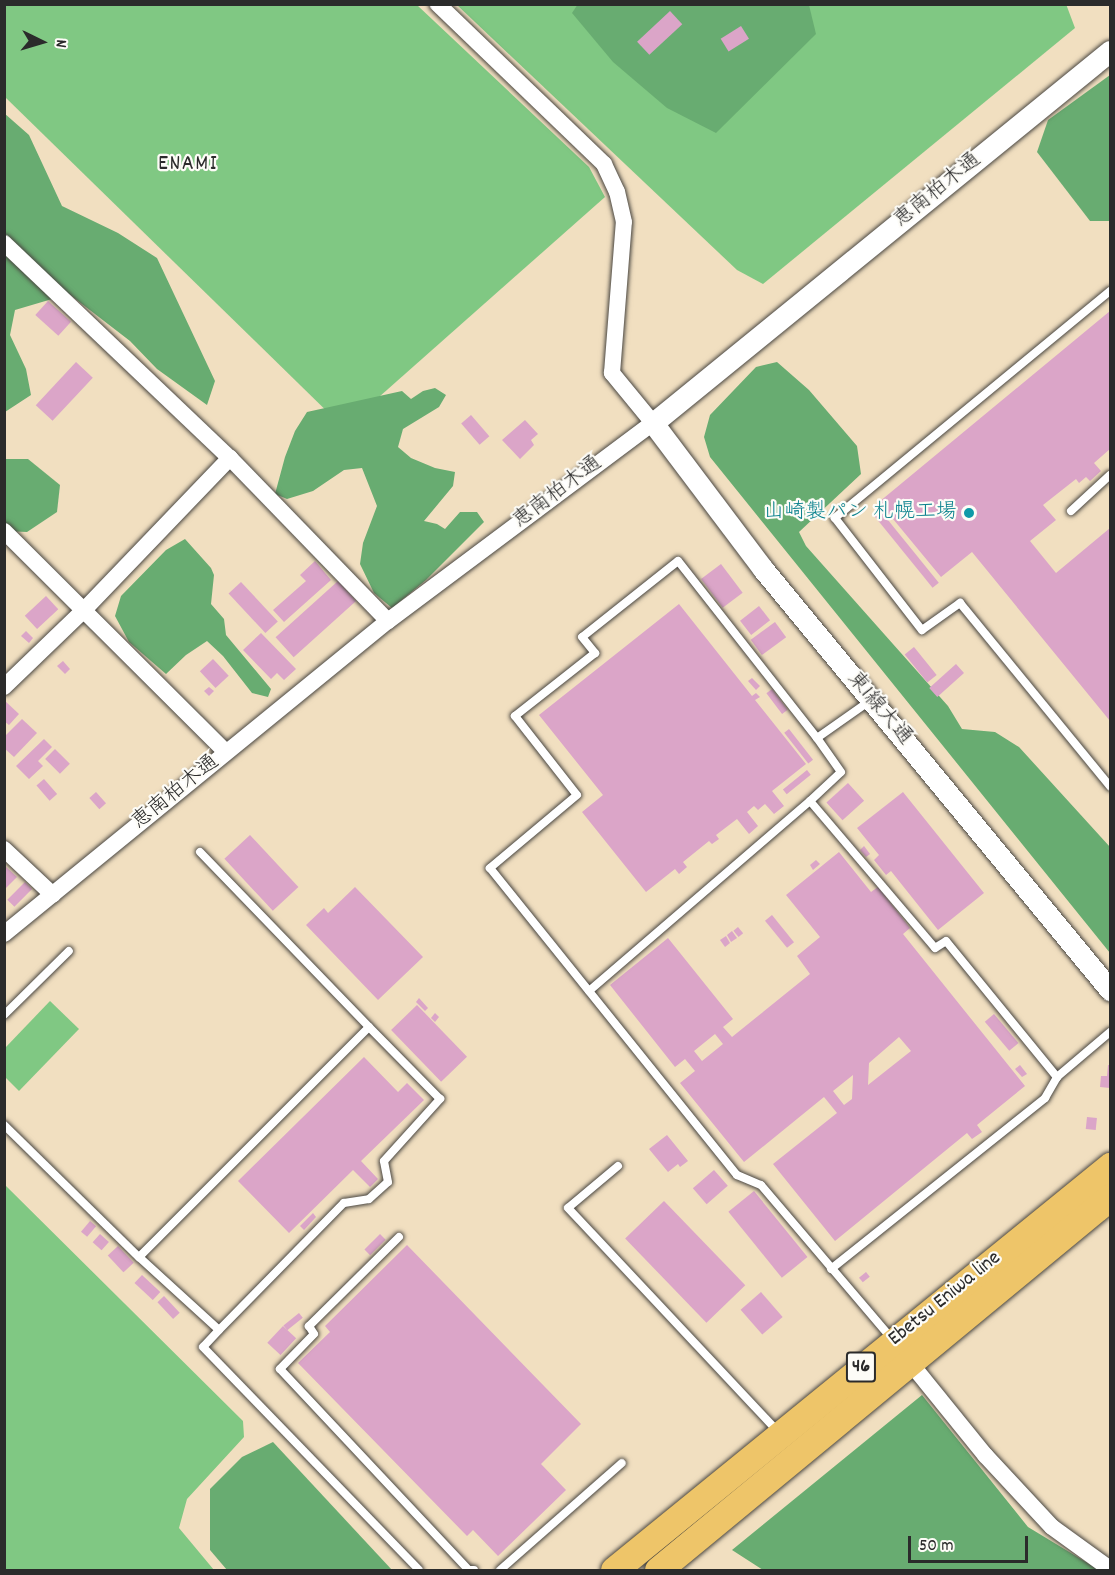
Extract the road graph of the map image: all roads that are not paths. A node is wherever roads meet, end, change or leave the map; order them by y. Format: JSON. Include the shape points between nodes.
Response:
{"nodes":[{"id":1,"x":438,"y":4,"type":"edge"},
{"id":2,"x":1110,"y":51,"type":"edge"},
{"id":3,"x":6,"y":248,"type":"edge"},
{"id":4,"x":1110,"y":291,"type":"edge"},
{"id":5,"x":652,"y":423,"type":"junction"},
{"id":6,"x":230,"y":458,"type":"junction"},
{"id":7,"x":1110,"y":475,"type":"edge"},
{"id":8,"x":1071,"y":511,"type":"dead end"},
{"id":9,"x":4,"y":531,"type":"edge"},
{"id":10,"x":84,"y":610,"type":"junction"},
{"id":11,"x":388,"y":621,"type":"junction"},
{"id":12,"x":4,"y":687,"type":"edge"},
{"id":13,"x":871,"y":700,"type":"junction"},
{"id":14,"x":818,"y":738,"type":"junction"},
{"id":15,"x":226,"y":752,"type":"junction"},
{"id":16,"x":1110,"y":786,"type":"edge"},
{"id":17,"x":810,"y":801,"type":"junction"},
{"id":18,"x":4,"y":849,"type":"edge"},
{"id":19,"x":200,"y":852,"type":"dead end"},
{"id":20,"x":53,"y":895,"type":"junction"},
{"id":21,"x":4,"y":934,"type":"edge"},
{"id":22,"x":69,"y":951,"type":"dead end"},
{"id":23,"x":1110,"y":990,"type":"edge"},
{"id":24,"x":589,"y":991,"type":"junction"},
{"id":25,"x":4,"y":1015,"type":"edge"},
{"id":26,"x":369,"y":1028,"type":"junction"},
{"id":27,"x":1110,"y":1032,"type":"edge"},
{"id":28,"x":1057,"y":1077,"type":"junction"},
{"id":29,"x":4,"y":1125,"type":"edge"},
{"id":30,"x":618,"y":1166,"type":"dead end"},
{"id":31,"x":1110,"y":1166,"type":"edge"},
{"id":32,"x":1110,"y":1197,"type":"edge"},
{"id":33,"x":399,"y":1238,"type":"dead end"},
{"id":34,"x":140,"y":1257,"type":"junction"},
{"id":35,"x":831,"y":1269,"type":"junction"},
{"id":36,"x":219,"y":1330,"type":"junction"},
{"id":37,"x":893,"y":1341,"type":"junction"},
{"id":38,"x":910,"y":1362,"type":"junction"},
{"id":39,"x":780,"y":1434,"type":"junction"},
{"id":40,"x":622,"y":1463,"type":"dead end"},
{"id":41,"x":1110,"y":1569,"type":"edge"},
{"id":42,"x":419,"y":1570,"type":"edge"},
{"id":43,"x":471,"y":1570,"type":"edge"},
{"id":44,"x":500,"y":1570,"type":"edge"},
{"id":45,"x":614,"y":1570,"type":"edge"},
{"id":46,"x":658,"y":1570,"type":"edge"}],
"edges":[{"from":1,"to":5,"type":"street","via":[[604,164],[617,192],[624,222],[612,373]]},
{"from":2,"to":5,"type":"street","name":"恵南柏木通"},
{"from":3,"to":6,"type":"street"},
{"from":4,"to":16,"type":"lane","via":[[835,518],[922,630],[960,603]]},
{"from":5,"to":11,"type":"street","name":"恵南柏木通"},
{"from":5,"to":13,"type":"street","name":"東1線大通","via":[[763,569]]},
{"from":6,"to":10,"type":"street"},
{"from":6,"to":11,"type":"street"},
{"from":7,"to":8,"type":"lane"},
{"from":9,"to":10,"type":"street"},
{"from":10,"to":12,"type":"street"},
{"from":10,"to":15,"type":"street"},
{"from":11,"to":15,"type":"street","name":"恵南柏木通"},
{"from":13,"to":14,"type":"lane"},
{"from":13,"to":23,"type":"street","name":"東1線大通"},
{"from":14,"to":17,"type":"lane","via":[[841,772]]},
{"from":14,"to":24,"type":"lane","via":[[678,561],[582,637],[595,653],[515,716],[577,795],[490,868]]},
{"from":15,"to":20,"type":"street","name":"恵南柏木通"},
{"from":17,"to":24,"type":"lane"},
{"from":17,"to":28,"type":"lane","via":[[935,948],[946,941]]},
{"from":18,"to":20,"type":"street"},
{"from":19,"to":26,"type":"lane"},
{"from":20,"to":21,"type":"street","name":"恵南柏木通"},
{"from":22,"to":25,"type":"lane"},
{"from":24,"to":35,"type":"lane","via":[[737,1175],[761,1185]]},
{"from":26,"to":34,"type":"lane"},
{"from":26,"to":36,"type":"lane","via":[[440,1100],[384,1161],[388,1182],[369,1199],[344,1203]]},
{"from":27,"to":28,"type":"lane"},
{"from":28,"to":35,"type":"lane","via":[[1046,1098]]},
{"from":29,"to":34,"type":"lane"},
{"from":30,"to":39,"type":"lane","via":[[568,1208]]},
{"from":31,"to":37,"type":"main road","name":"Ebetsu Eniwa line","number":"46"},
{"from":32,"to":38,"type":"main road","name":"Ebetsu Eniwa line","number":"46"},
{"from":33,"to":43,"type":"lane","via":[[309,1326],[315,1334],[280,1369]]},
{"from":34,"to":36,"type":"lane"},
{"from":35,"to":37,"type":"lane"},
{"from":36,"to":42,"type":"lane","via":[[203,1347]]},
{"from":37,"to":38,"type":"street"},
{"from":37,"to":39,"type":"main road","name":"Ebetsu Eniwa line","number":"46"},
{"from":38,"to":41,"type":"street","via":[[985,1455],[1052,1527]]},
{"from":38,"to":46,"type":"main road","name":"Ebetsu Eniwa line","number":"46"},
{"from":39,"to":45,"type":"main road","name":"Ebetsu Eniwa line","number":"46"},
{"from":40,"to":44,"type":"lane"}]}
